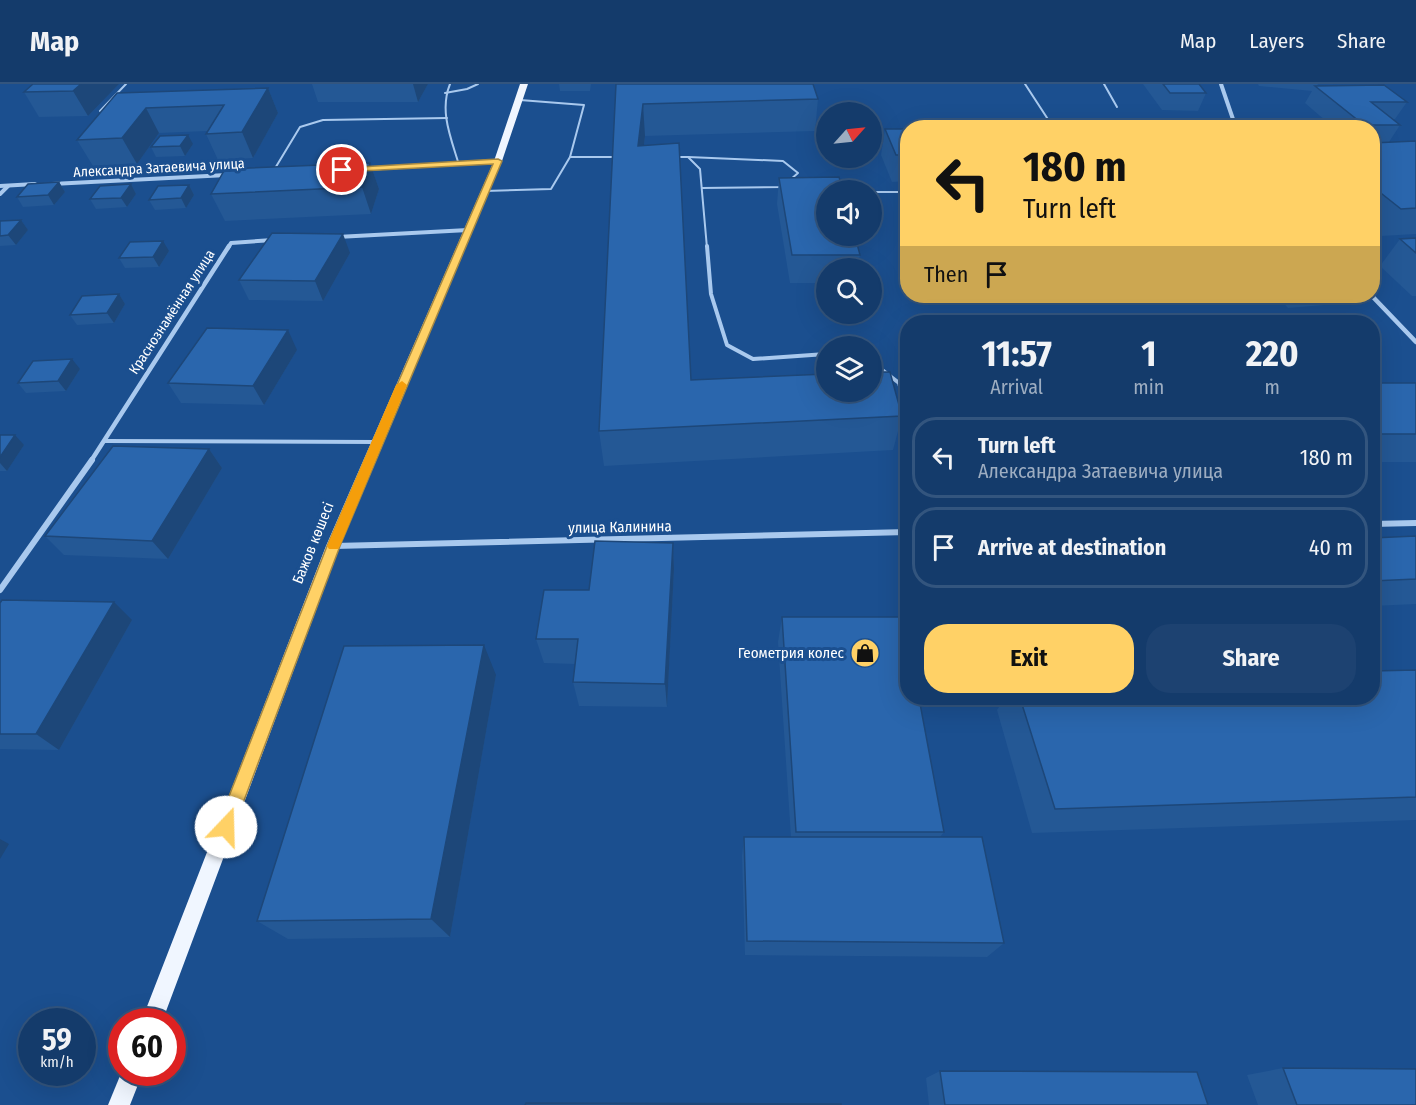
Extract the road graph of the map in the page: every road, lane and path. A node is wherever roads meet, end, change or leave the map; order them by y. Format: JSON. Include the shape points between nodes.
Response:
{"nodes":[{"id":1,"x":126,"y":84,"type":"edge"},
{"id":2,"x":450,"y":84,"type":"edge"},
{"id":3,"x":478,"y":84,"type":"edge"},
{"id":4,"x":524,"y":84,"type":"edge"},
{"id":5,"x":1024,"y":84,"type":"edge"},
{"id":6,"x":1104,"y":84,"type":"edge"},
{"id":7,"x":1221,"y":84,"type":"edge"},
{"id":8,"x":445,"y":93,"type":"junction"},
{"id":9,"x":520,"y":100,"type":"junction"},
{"id":10,"x":1117,"y":107,"type":"dead end"},
{"id":11,"x":100,"y":111,"type":"edge"},
{"id":12,"x":447,"y":118,"type":"junction"},
{"id":13,"x":1048,"y":120,"type":"edge"},
{"id":14,"x":1234,"y":120,"type":"edge"},
{"id":15,"x":617,"y":157,"type":"edge"},
{"id":16,"x":665,"y":157,"type":"edge"},
{"id":17,"x":688,"y":157,"type":"junction"},
{"id":18,"x":570,"y":158,"type":"junction"},
{"id":19,"x":498,"y":161,"type":"junction"},
{"id":20,"x":459,"y":165,"type":"junction"},
{"id":21,"x":366,"y":169,"type":"edge"},
{"id":22,"x":272,"y":173,"type":"joint"},
{"id":23,"x":284,"y":173,"type":"edge"},
{"id":24,"x":236,"y":175,"type":"edge"},
{"id":25,"x":0,"y":186,"type":"edge"},
{"id":26,"x":9,"y":186,"type":"junction"},
{"id":27,"x":702,"y":188,"type":"junction"},
{"id":28,"x":485,"y":191,"type":"junction"},
{"id":29,"x":882,"y":192,"type":"edge"},
{"id":30,"x":900,"y":192,"type":"edge"},
{"id":31,"x":0,"y":194,"type":"edge"},
{"id":32,"x":468,"y":230,"type":"junction"},
{"id":33,"x":326,"y":237,"type":"edge"},
{"id":34,"x":279,"y":240,"type":"edge"},
{"id":35,"x":1379,"y":303,"type":"edge"},
{"id":36,"x":1416,"y":342,"type":"edge"},
{"id":37,"x":816,"y":355,"type":"edge"},
{"id":38,"x":882,"y":370,"type":"edge"},
{"id":39,"x":900,"y":386,"type":"edge"},
{"id":40,"x":105,"y":441,"type":"junction"},
{"id":41,"x":377,"y":442,"type":"junction"},
{"id":42,"x":1380,"y":524,"type":"edge"},
{"id":43,"x":1416,"y":524,"type":"edge"},
{"id":44,"x":900,"y":532,"type":"edge"},
{"id":45,"x":333,"y":546,"type":"junction"},
{"id":46,"x":0,"y":591,"type":"edge"},
{"id":47,"x":156,"y":1008,"type":"edge"},
{"id":48,"x":126,"y":1086,"type":"edge"},
{"id":49,"x":119,"y":1105,"type":"edge"}],
"edges":[{"from":1,"to":11,"type":"lane"},
{"from":2,"to":8,"type":"lane"},
{"from":3,"to":8,"type":"lane"},
{"from":4,"to":9,"type":"main road","name":"Бажов көшесі"},
{"from":5,"to":13,"type":"lane"},
{"from":6,"to":10,"type":"lane"},
{"from":7,"to":14,"type":"street"},
{"from":8,"to":12,"type":"lane"},
{"from":9,"to":18,"type":"lane","via":[[584,105]]},
{"from":9,"to":19,"type":"main road","name":"Бажов көшесі"},
{"from":12,"to":20,"type":"lane"},
{"from":12,"to":22,"type":"lane","via":[[323,120],[300,127]]},
{"from":15,"to":18,"type":"lane"},
{"from":16,"to":17,"type":"lane"},
{"from":17,"to":27,"type":"lane","via":[[700,169]]},
{"from":17,"to":27,"type":"lane","via":[[783,161],[798,173],[782,187]]},
{"from":18,"to":28,"type":"lane","via":[[551,189]]},
{"from":19,"to":20,"type":"street"},
{"from":19,"to":28,"type":"main road","name":"Бажов көшесі"},
{"from":20,"to":21,"type":"street"},
{"from":22,"to":23,"type":"street"},
{"from":24,"to":26,"type":"street","name":"Александра Затаевича улица"},
{"from":25,"to":26,"type":"street","name":"Александра Затаевича улица"},
{"from":26,"to":31,"type":"street"},
{"from":27,"to":37,"type":"lane","via":[[711,294],[727,345],[753,359]]},
{"from":28,"to":32,"type":"main road","name":"Бажов көшесі"},
{"from":29,"to":30,"type":"lane"},
{"from":32,"to":33,"type":"street"},
{"from":32,"to":41,"type":"main road","name":"Бажов көшесі"},
{"from":34,"to":40,"type":"street","name":"Краснознамённая улица","via":[[231,243]]},
{"from":35,"to":36,"type":"street"},
{"from":38,"to":39,"type":"lane"},
{"from":40,"to":41,"type":"lane"},
{"from":40,"to":46,"type":"street","name":"Краснознамённая улица"},
{"from":41,"to":45,"type":"main road","name":"Бажов көшесі"},
{"from":42,"to":43,"type":"street"},
{"from":44,"to":45,"type":"street","name":"улица Калинина"},
{"from":45,"to":47,"type":"main road","name":"Бажов көшесі"},
{"from":48,"to":49,"type":"main road"}]}
